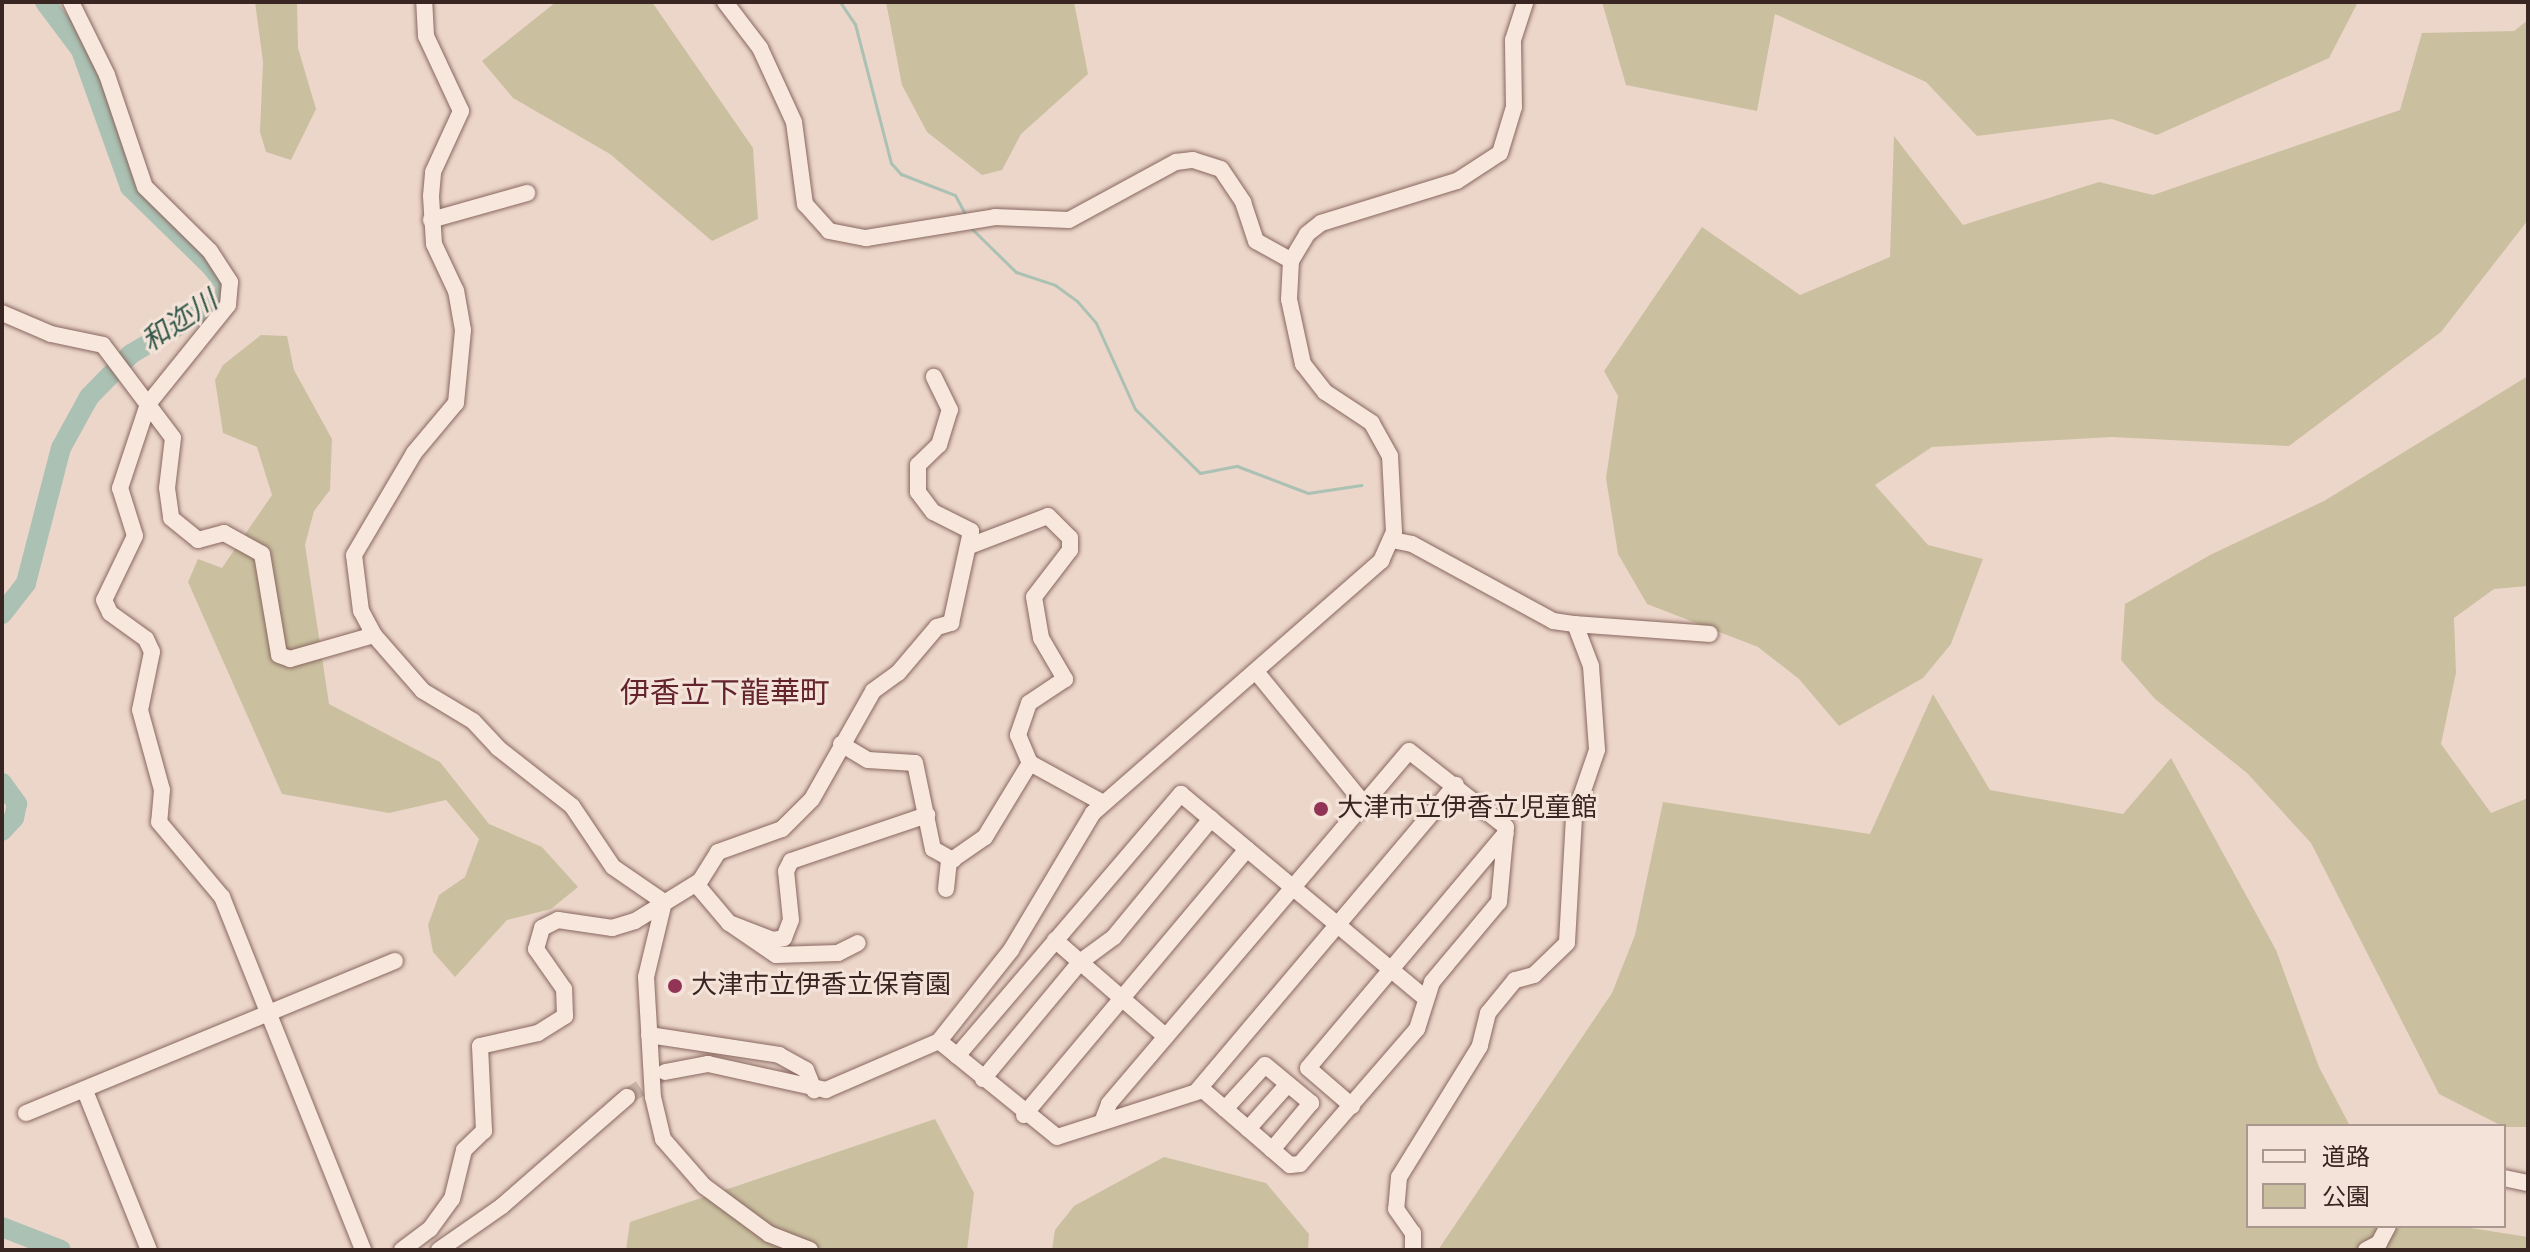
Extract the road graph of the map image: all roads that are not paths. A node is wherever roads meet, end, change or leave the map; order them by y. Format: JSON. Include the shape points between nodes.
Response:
{"nodes":[{"id":1,"x":71,"y":2,"type":"edge"},
{"id":2,"x":424,"y":2,"type":"edge"},
{"id":3,"x":725,"y":2,"type":"edge"},
{"id":4,"x":1525,"y":2,"type":"edge"},
{"id":5,"x":527,"y":193,"type":"dead end"},
{"id":6,"x":431,"y":220,"type":"junction"},
{"id":7,"x":1287,"y":258,"type":"dead end"},
{"id":8,"x":2,"y":313,"type":"edge"},
{"id":9,"x":934,"y":377,"type":"dead end"},
{"id":10,"x":148,"y":404,"type":"junction"},
{"id":11,"x":1392,"y":540,"type":"junction"},
{"id":12,"x":972,"y":545,"type":"junction"},
{"id":13,"x":1575,"y":624,"type":"junction"},
{"id":14,"x":1710,"y":634,"type":"dead end"},
{"id":15,"x":374,"y":635,"type":"junction"},
{"id":16,"x":1258,"y":674,"type":"junction"},
{"id":17,"x":841,"y":744,"type":"junction"},
{"id":18,"x":1030,"y":763,"type":"junction"},
{"id":19,"x":1456,"y":785,"type":"junction"},
{"id":20,"x":1103,"y":803,"type":"junction"},
{"id":21,"x":1364,"y":804,"type":"junction"},
{"id":22,"x":927,"y":815,"type":"junction"},
{"id":23,"x":1211,"y":819,"type":"junction"},
{"id":24,"x":1506,"y":833,"type":"junction"},
{"id":25,"x":1247,"y":849,"type":"junction"},
{"id":26,"x":953,"y":860,"type":"junction"},
{"id":27,"x":696,"y":884,"type":"junction"},
{"id":28,"x":1293,"y":887,"type":"junction"},
{"id":29,"x":946,"y":889,"type":"dead end"},
{"id":30,"x":664,"y":902,"type":"junction"},
{"id":31,"x":729,"y":923,"type":"junction"},
{"id":32,"x":1338,"y":925,"type":"junction"},
{"id":33,"x":1055,"y":940,"type":"junction"},
{"id":34,"x":858,"y":943,"type":"dead end"},
{"id":35,"x":395,"y":961,"type":"dead end"},
{"id":36,"x":1080,"y":962,"type":"junction"},
{"id":37,"x":1391,"y":969,"type":"junction"},
{"id":38,"x":1122,"y":998,"type":"junction"},
{"id":39,"x":1425,"y":998,"type":"junction"},
{"id":40,"x":272,"y":1015,"type":"junction"},
{"id":41,"x":649,"y":1035,"type":"junction"},
{"id":42,"x":1166,"y":1037,"type":"junction"},
{"id":43,"x":939,"y":1041,"type":"junction"},
{"id":44,"x":957,"y":1056,"type":"junction"},
{"id":45,"x":665,"y":1072,"type":"tunnel mouth"},
{"id":46,"x":983,"y":1079,"type":"junction"},
{"id":47,"x":1288,"y":1084,"type":"junction"},
{"id":48,"x":814,"y":1090,"type":"junction"},
{"id":49,"x":85,"y":1091,"type":"junction"},
{"id":50,"x":1197,"y":1091,"type":"junction"},
{"id":51,"x":627,"y":1097,"type":"tunnel mouth"},
{"id":52,"x":1352,"y":1106,"type":"junction"},
{"id":53,"x":1225,"y":1109,"type":"junction"},
{"id":54,"x":26,"y":1113,"type":"dead end"},
{"id":55,"x":1024,"y":1115,"type":"junction"},
{"id":56,"x":1102,"y":1122,"type":"junction"},
{"id":57,"x":1248,"y":1129,"type":"junction"},
{"id":58,"x":1272,"y":1150,"type":"junction"},
{"id":59,"x":2506,"y":1178,"type":"edge"},
{"id":60,"x":2528,"y":1183,"type":"edge"},
{"id":61,"x":2387,"y":1228,"type":"edge"},
{"id":62,"x":149,"y":1250,"type":"edge"},
{"id":63,"x":363,"y":1250,"type":"edge"},
{"id":64,"x":402,"y":1250,"type":"edge"},
{"id":65,"x":439,"y":1250,"type":"edge"},
{"id":66,"x":810,"y":1250,"type":"edge"},
{"id":67,"x":1413,"y":1250,"type":"edge"},
{"id":68,"x":2366,"y":1250,"type":"edge"}],
"edges":[{"from":1,"to":10,"type":"street","via":[[107,75],[145,187],[210,251],[230,282],[228,305]]},
{"from":2,"to":6,"type":"street","via":[[426,36],[461,111],[433,172]]},
{"from":3,"to":7,"type":"street","via":[[766,59],[794,122],[805,204],[829,231],[866,238],[995,217],[1069,220],[1176,162],[1193,160],[1221,169],[1243,202],[1256,241]]},
{"from":4,"to":11,"type":"street","via":[[1513,40],[1514,107],[1500,153],[1466,178],[1321,223],[1307,234],[1291,261],[1289,299],[1303,364],[1325,392],[1372,423],[1387,447]]},
{"from":5,"to":6,"type":"street"},
{"from":6,"to":15,"type":"street","via":[[434,244],[462,313],[456,403],[414,453],[359,540],[352,565],[361,611]]},
{"from":8,"to":10,"type":"street","via":[[51,334],[103,345]]},
{"from":9,"to":12,"type":"street","via":[[950,410],[939,445],[918,465],[918,492],[933,512],[971,531]]},
{"from":10,"to":15,"type":"street","via":[[173,438],[167,488],[171,518],[198,540],[224,533],[262,554],[279,655],[290,659]]},
{"from":10,"to":40,"type":"street","via":[[120,488],[135,536],[104,600],[110,613],[146,639],[152,652],[140,710],[162,790],[159,822],[222,897]]},
{"from":11,"to":13,"type":"street","via":[[1412,544],[1553,621]]},
{"from":11,"to":16,"type":"street","via":[[1381,561]]},
{"from":12,"to":17,"type":"street","via":[[957,578],[951,623],[937,627],[898,673],[873,691]]},
{"from":12,"to":18,"type":"street","via":[[1048,516],[1070,538],[1070,550],[1034,597],[1041,638],[1065,679],[1029,703],[1020,719],[1020,743]]},
{"from":13,"to":14,"type":"street"},
{"from":13,"to":67,"type":"street","via":[[1591,666],[1597,750],[1574,817],[1567,943],[1534,975],[1515,980],[1488,1013],[1480,1046],[1399,1177],[1396,1209],[1413,1233]]},
{"from":15,"to":30,"type":"street","via":[[423,691],[473,721],[498,748],[572,806],[613,867]]},
{"from":16,"to":20,"type":"street"},
{"from":16,"to":21,"type":"street"},
{"from":17,"to":22,"type":"street","via":[[868,760],[915,763]]},
{"from":17,"to":27,"type":"street","via":[[812,799],[791,821],[718,852]]},
{"from":18,"to":20,"type":"street"},
{"from":18,"to":26,"type":"street","via":[[985,837]]},
{"from":19,"to":21,"type":"street","via":[[1409,751]]},
{"from":19,"to":24,"type":"street"},
{"from":19,"to":32,"type":"street"},
{"from":20,"to":43,"type":"street","via":[[1011,950]]},
{"from":21,"to":28,"type":"street"},
{"from":22,"to":26,"type":"street","via":[[933,849]]},
{"from":22,"to":31,"type":"street","via":[[791,861],[786,871],[791,920],[784,938],[773,940]]},
{"from":23,"to":25,"type":"street"},
{"from":23,"to":33,"type":"street","via":[[1181,794]]},
{"from":23,"to":36,"type":"street","via":[[1114,937]]},
{"from":24,"to":37,"type":"street"},
{"from":24,"to":39,"type":"street","via":[[1499,902]]},
{"from":25,"to":28,"type":"street"},
{"from":25,"to":38,"type":"street"},
{"from":26,"to":29,"type":"street"},
{"from":27,"to":30,"type":"street"},
{"from":27,"to":31,"type":"street"},
{"from":28,"to":32,"type":"street"},
{"from":28,"to":42,"type":"street"},
{"from":30,"to":41,"type":"street","via":[[646,977]]},
{"from":30,"to":64,"type":"street","via":[[620,927],[558,920],[542,928],[536,949],[564,989],[565,1016],[538,1033],[480,1046],[484,1131],[464,1150],[452,1199],[430,1229]]},
{"from":31,"to":34,"type":"street","via":[[776,955],[838,953]]},
{"from":32,"to":37,"type":"street"},
{"from":32,"to":50,"type":"street"},
{"from":33,"to":36,"type":"street"},
{"from":33,"to":44,"type":"street"},
{"from":35,"to":40,"type":"street"},
{"from":36,"to":38,"type":"street"},
{"from":36,"to":46,"type":"street"},
{"from":37,"to":39,"type":"street"},
{"from":37,"to":52,"type":"street","via":[[1308,1068]]},
{"from":38,"to":42,"type":"street"},
{"from":38,"to":55,"type":"street"},
{"from":39,"to":52,"type":"street","via":[[1417,1029]]},
{"from":40,"to":49,"type":"street"},
{"from":40,"to":63,"type":"street"},
{"from":41,"to":48,"type":"street","via":[[788,1058],[806,1070]]},
{"from":41,"to":66,"type":"street","via":[[656,1121],[675,1157],[769,1234]]},
{"from":42,"to":56,"type":"street","via":[[1109,1104]]},
{"from":43,"to":44,"type":"street"},
{"from":43,"to":48,"type":"street","via":[[840,1088]]},
{"from":44,"to":46,"type":"street"},
{"from":45,"to":48,"type":"street","via":[[708,1064]]},
{"from":46,"to":55,"type":"street"},
{"from":47,"to":53,"type":"street","via":[[1265,1065]]},
{"from":47,"to":57,"type":"street"},
{"from":47,"to":58,"type":"street","via":[[1311,1103]]},
{"from":49,"to":54,"type":"street"},
{"from":49,"to":62,"type":"street"},
{"from":50,"to":53,"type":"street"},
{"from":50,"to":56,"type":"street"},
{"from":51,"to":65,"type":"street","via":[[502,1206]]},
{"from":52,"to":58,"type":"street","via":[[1300,1164],[1290,1165]]},
{"from":53,"to":57,"type":"street"},
{"from":55,"to":56,"type":"street","via":[[1057,1137]]},
{"from":57,"to":58,"type":"street"},
{"from":59,"to":60,"type":"street"},
{"from":61,"to":68,"type":"street","via":[[2379,1243]]}]}
